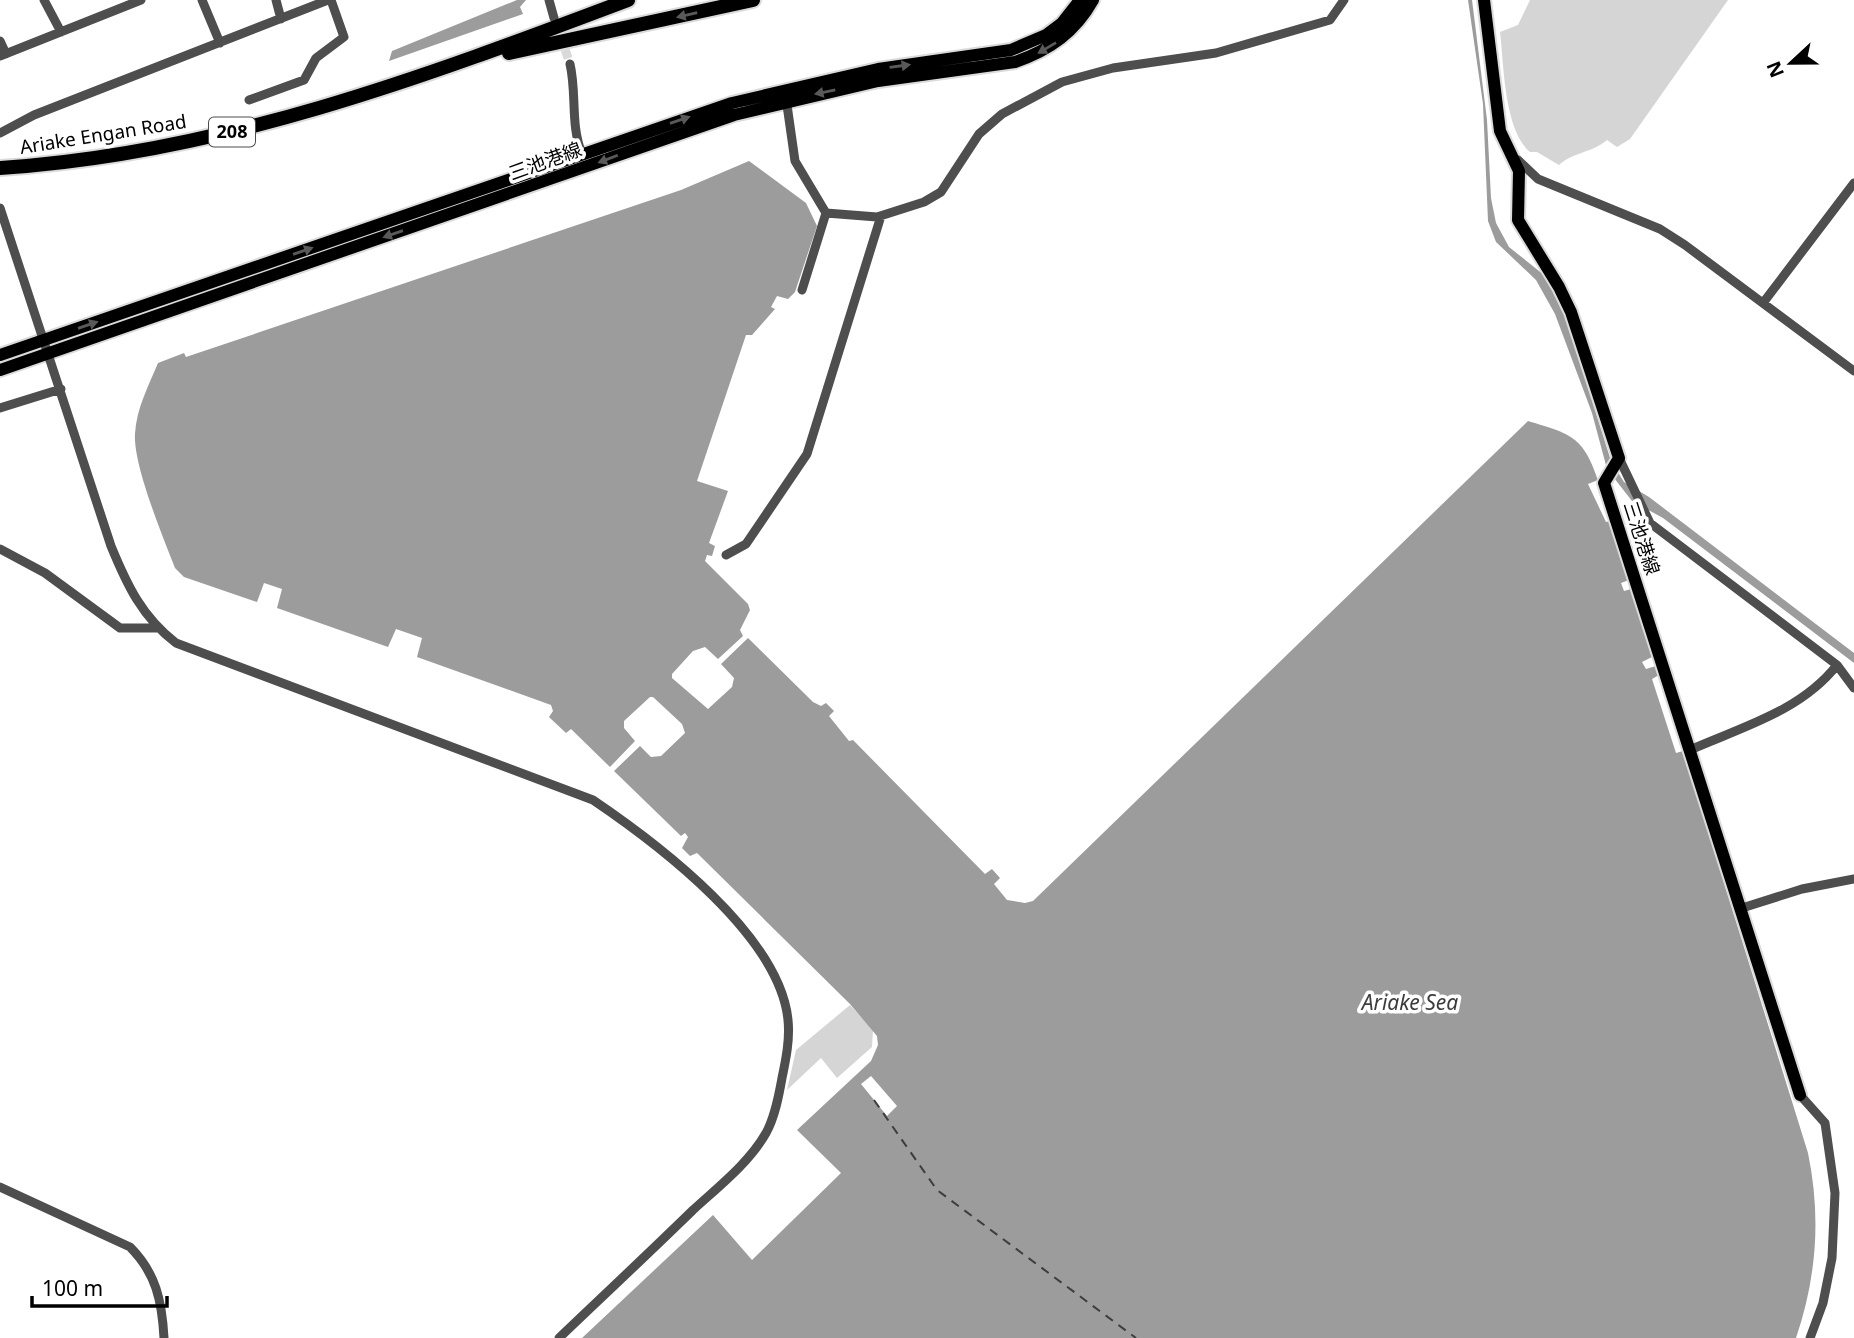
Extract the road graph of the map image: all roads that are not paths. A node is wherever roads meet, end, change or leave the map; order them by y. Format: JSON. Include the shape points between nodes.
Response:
{"nodes":[{"id":1,"x":44,"y":0,"type":"edge"},
{"id":2,"x":141,"y":0,"type":"edge"},
{"id":3,"x":202,"y":0,"type":"edge"},
{"id":4,"x":276,"y":0,"type":"edge"},
{"id":5,"x":330,"y":0,"type":"edge"},
{"id":6,"x":549,"y":0,"type":"edge"},
{"id":7,"x":628,"y":0,"type":"edge"},
{"id":8,"x":754,"y":0,"type":"edge"},
{"id":9,"x":1080,"y":0,"type":"edge"},
{"id":10,"x":1093,"y":0,"type":"edge"},
{"id":11,"x":1344,"y":0,"type":"edge"},
{"id":12,"x":1484,"y":0,"type":"edge"},
{"id":13,"x":554,"y":18,"type":"dead end"},
{"id":14,"x":281,"y":19,"type":"junction"},
{"id":15,"x":61,"y":32,"type":"junction"},
{"id":16,"x":0,"y":41,"type":"edge"},
{"id":17,"x":220,"y":43,"type":"junction"},
{"id":18,"x":3,"y":55,"type":"edge"},
{"id":19,"x":570,"y":64,"type":"tunnel mouth"},
{"id":20,"x":453,"y":67,"type":"junction"},
{"id":21,"x":785,"y":95,"type":"junction"},
{"id":22,"x":248,"y":100,"type":"dead end"},
{"id":23,"x":0,"y":133,"type":"edge"},
{"id":24,"x":582,"y":155,"type":"junction"},
{"id":25,"x":1514,"y":155,"type":"junction"},
{"id":26,"x":2,"y":168,"type":"edge"},
{"id":27,"x":1854,"y":183,"type":"edge"},
{"id":28,"x":1,"y":213,"type":"edge"},
{"id":29,"x":826,"y":214,"type":"junction"},
{"id":30,"x":881,"y":216,"type":"junction"},
{"id":31,"x":802,"y":290,"type":"dead end"},
{"id":32,"x":1763,"y":303,"type":"junction"},
{"id":33,"x":44,"y":340,"type":"junction"},
{"id":34,"x":48,"y":354,"type":"junction"},
{"id":35,"x":0,"y":355,"type":"edge"},
{"id":36,"x":0,"y":370,"type":"edge"},
{"id":37,"x":1854,"y":371,"type":"edge"},
{"id":38,"x":61,"y":389,"type":"junction"},
{"id":39,"x":0,"y":408,"type":"edge"},
{"id":40,"x":1614,"y":467,"type":"junction"},
{"id":41,"x":0,"y":549,"type":"edge"},
{"id":42,"x":726,"y":555,"type":"dead end"},
{"id":43,"x":156,"y":628,"type":"junction"},
{"id":44,"x":1837,"y":665,"type":"junction"},
{"id":45,"x":1854,"y":688,"type":"edge"},
{"id":46,"x":1690,"y":750,"type":"junction"},
{"id":47,"x":1854,"y":879,"type":"edge"},
{"id":48,"x":1742,"y":908,"type":"junction"},
{"id":49,"x":1800,"y":1096,"type":"joint"},
{"id":50,"x":0,"y":1187,"type":"edge"},
{"id":51,"x":164,"y":1338,"type":"edge"},
{"id":52,"x":559,"y":1338,"type":"edge"},
{"id":53,"x":1810,"y":1338,"type":"edge"}],
"edges":[{"from":1,"to":15,"type":"street"},
{"from":2,"to":15,"type":"street"},
{"from":3,"to":17,"type":"street"},
{"from":4,"to":14,"type":"street"},
{"from":5,"to":14,"type":"street"},
{"from":5,"to":22,"type":"street","via":[[344,37],[316,58],[304,80]]},
{"from":6,"to":13,"type":"street"},
{"from":7,"to":20,"type":"highway","number":"208"},
{"from":8,"to":20,"type":"highway","number":"208","one_way":true},
{"from":21,"to":9,"type":"main road","name":"三池港線","one_way":true,"via":[[878,69],[1011,50],[1046,35]]},
{"from":10,"to":21,"type":"main road","name":"三池港線","one_way":true,"via":[[1068,34],[1015,62]]},
{"from":11,"to":30,"type":"street","via":[[1330,20],[1318,24],[1216,53],[1113,68],[1062,82],[1002,114],[979,134],[941,192]]},
{"from":12,"to":25,"type":"main road","name":"三池港線","via":[[1500,131]]},
{"from":14,"to":17,"type":"street"},
{"from":15,"to":18,"type":"street"},
{"from":16,"to":18,"type":"street"},
{"from":17,"to":23,"type":"street","via":[[43,111]]},
{"from":19,"to":24,"type":"street","via":[[575,84],[573,124]]},
{"from":20,"to":26,"type":"highway","name":"Ariake Engan Road","number":"208","via":[[226,134],[115,155]]},
{"from":24,"to":21,"type":"main road","name":"三池港線","one_way":true,"via":[[684,118]]},
{"from":21,"to":29,"type":"street","via":[[795,161]]},
{"from":21,"to":34,"type":"main road","name":"三池港線","one_way":true},
{"from":33,"to":24,"type":"main road","name":"三池港線","one_way":true},
{"from":25,"to":32,"type":"street","via":[[1538,179],[1660,229]]},
{"from":25,"to":40,"type":"main road","name":"三池港線","via":[[1519,171],[1518,220],[1571,312]]},
{"from":27,"to":32,"type":"street"},
{"from":28,"to":33,"type":"street"},
{"from":29,"to":30,"type":"street"},
{"from":29,"to":31,"type":"street"},
{"from":30,"to":42,"type":"street","via":[[807,454],[746,544]]},
{"from":32,"to":37,"type":"street"},
{"from":33,"to":34,"type":"street"},
{"from":33,"to":35,"type":"main road","name":"三池港線"},
{"from":34,"to":36,"type":"main road","name":"三池港線"},
{"from":34,"to":38,"type":"street"},
{"from":38,"to":39,"type":"street"},
{"from":38,"to":43,"type":"street","via":[[111,546],[130,592]]},
{"from":40,"to":44,"type":"street","via":[[1650,523]]},
{"from":40,"to":46,"type":"main road","name":"三池港線","via":[[1604,483]]},
{"from":41,"to":43,"type":"street","via":[[45,573],[120,628]]},
{"from":43,"to":52,"type":"street","via":[[176,643],[593,800],[692,873],[731,916],[779,982],[789,1038],[766,1133],[727,1179]]},
{"from":44,"to":45,"type":"street"},
{"from":44,"to":46,"type":"street","via":[[1791,706]]},
{"from":46,"to":48,"type":"main road","name":"三池港線"},
{"from":47,"to":48,"type":"street","via":[[1801,889]]},
{"from":48,"to":49,"type":"main road","name":"三池港線"},
{"from":49,"to":53,"type":"street","via":[[1825,1123],[1835,1193],[1832,1258]]},
{"from":50,"to":51,"type":"street","via":[[130,1247],[154,1279]]}]}
